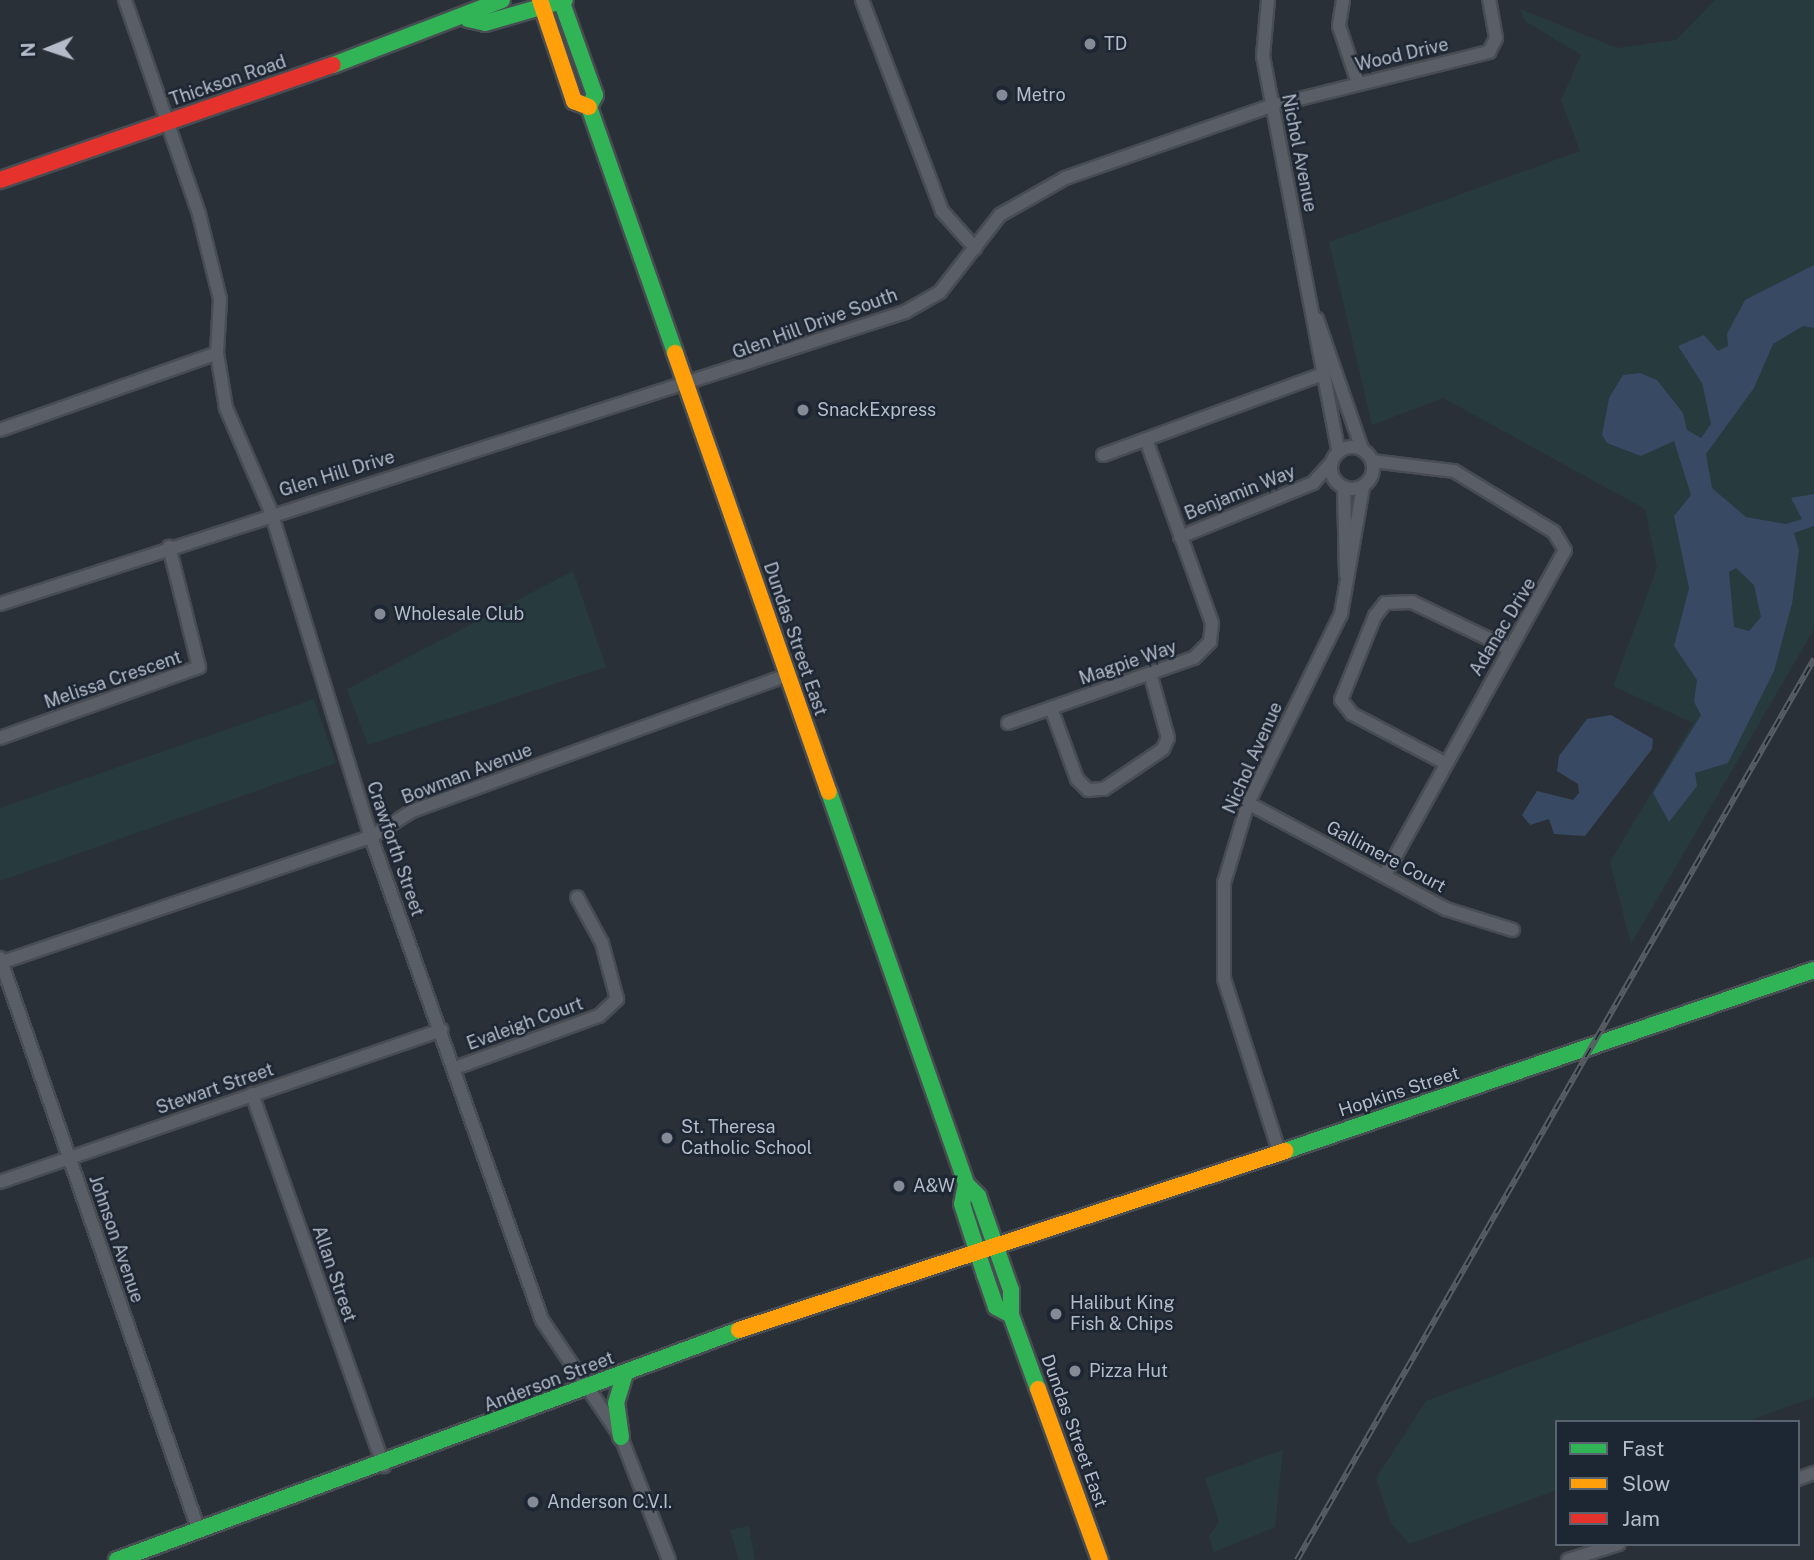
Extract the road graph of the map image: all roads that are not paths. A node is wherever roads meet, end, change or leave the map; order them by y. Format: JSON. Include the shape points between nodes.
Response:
{"nodes":[{"id":1,"x":125,"y":0,"type":"edge"},
{"id":2,"x":502,"y":0,"type":"edge"},
{"id":3,"x":563,"y":0,"type":"edge"},
{"id":4,"x":862,"y":0,"type":"edge"},
{"id":5,"x":1268,"y":0,"type":"edge"},
{"id":6,"x":1343,"y":0,"type":"edge"},
{"id":7,"x":1489,"y":0,"type":"edge"},
{"id":8,"x":541,"y":3,"type":"edge"},
{"id":9,"x":468,"y":19,"type":"junction"},
{"id":10,"x":1358,"y":83,"type":"junction"},
{"id":11,"x":1271,"y":106,"type":"junction"},
{"id":12,"x":589,"y":107,"type":"junction"},
{"id":13,"x":166,"y":123,"type":"junction"},
{"id":14,"x":0,"y":180,"type":"edge"},
{"id":15,"x":975,"y":248,"type":"junction"},
{"id":16,"x":1314,"y":313,"type":"junction"},
{"id":17,"x":217,"y":352,"type":"junction"},
{"id":18,"x":1323,"y":374,"type":"junction"},
{"id":19,"x":687,"y":386,"type":"junction"},
{"id":20,"x":0,"y":430,"type":"edge"},
{"id":21,"x":1146,"y":440,"type":"junction"},
{"id":22,"x":1362,"y":449,"type":"junction"},
{"id":23,"x":1338,"y":451,"type":"junction"},
{"id":24,"x":1102,"y":455,"type":"dead end"},
{"id":25,"x":1331,"y":463,"type":"junction"},
{"id":26,"x":1372,"y":467,"type":"junction"},
{"id":27,"x":1314,"y":483,"type":"junction"},
{"id":28,"x":1341,"y":486,"type":"junction"},
{"id":29,"x":1363,"y":486,"type":"junction"},
{"id":30,"x":271,"y":512,"type":"junction"},
{"id":31,"x":1180,"y":537,"type":"junction"},
{"id":32,"x":169,"y":547,"type":"junction"},
{"id":33,"x":1346,"y":589,"type":"junction"},
{"id":34,"x":0,"y":604,"type":"edge"},
{"id":35,"x":1508,"y":648,"type":"junction"},
{"id":36,"x":1150,"y":673,"type":"junction"},
{"id":37,"x":788,"y":675,"type":"junction"},
{"id":38,"x":1051,"y":708,"type":"junction"},
{"id":39,"x":1008,"y":723,"type":"dead end"},
{"id":40,"x":0,"y":738,"type":"edge"},
{"id":41,"x":1445,"y":764,"type":"junction"},
{"id":42,"x":1248,"y":803,"type":"junction"},
{"id":43,"x":372,"y":837,"type":"junction"},
{"id":44,"x":1386,"y":873,"type":"junction"},
{"id":45,"x":577,"y":897,"type":"dead end"},
{"id":46,"x":1513,"y":930,"type":"dead end"},
{"id":47,"x":1,"y":961,"type":"edge"},
{"id":48,"x":1814,"y":970,"type":"edge"},
{"id":49,"x":442,"y":1030,"type":"junction"},
{"id":50,"x":455,"y":1068,"type":"junction"},
{"id":51,"x":252,"y":1094,"type":"junction"},
{"id":52,"x":1279,"y":1151,"type":"junction"},
{"id":53,"x":69,"y":1158,"type":"junction"},
{"id":54,"x":0,"y":1182,"type":"edge"},
{"id":55,"x":966,"y":1184,"type":"junction"},
{"id":56,"x":996,"y":1248,"type":"junction"},
{"id":57,"x":978,"y":1253,"type":"junction"},
{"id":58,"x":1012,"y":1315,"type":"junction"},
{"id":59,"x":625,"y":1374,"type":"junction"},
{"id":60,"x":587,"y":1388,"type":"junction"},
{"id":61,"x":621,"y":1437,"type":"junction"},
{"id":62,"x":384,"y":1466,"type":"junction"},
{"id":63,"x":199,"y":1531,"type":"junction"},
{"id":64,"x":1613,"y":1546,"type":"edge"},
{"id":65,"x":117,"y":1560,"type":"edge"},
{"id":66,"x":668,"y":1560,"type":"edge"},
{"id":67,"x":1100,"y":1560,"type":"edge"},
{"id":68,"x":1568,"y":1560,"type":"edge"}],
"edges":[{"from":1,"to":13,"type":"street","name":"Crawforth Street"},
{"from":2,"to":9,"type":"main road","name":"Thickson Road"},
{"from":3,"to":8,"type":"main road","name":"Thickson Road"},
{"from":3,"to":12,"type":"main road","name":"Dundas Street East","via":[[595,95]]},
{"from":4,"to":15,"type":"street","via":[[942,211]]},
{"from":5,"to":11,"type":"street","name":"Nichol Avenue","via":[[1263,56]]},
{"from":6,"to":10,"type":"street","via":[[1339,26]]},
{"from":7,"to":10,"type":"street","name":"Wood Drive","via":[[1496,38],[1489,52]]},
{"from":8,"to":9,"type":"main road","name":"Thickson Road","via":[[485,23]]},
{"from":8,"to":12,"type":"main road","name":"Dundas Street East","via":[[575,101]]},
{"from":9,"to":13,"type":"main road","name":"Thickson Road"},
{"from":10,"to":11,"type":"street","name":"Wood Drive"},
{"from":11,"to":15,"type":"street","name":"Glen Hill Drive South","via":[[1065,178],[1000,215]]},
{"from":11,"to":16,"type":"street","name":"Nichol Avenue"},
{"from":12,"to":19,"type":"main road","name":"Dundas Street East"},
{"from":13,"to":14,"type":"main road","name":"Thickson Road"},
{"from":13,"to":17,"type":"street","name":"Crawforth Street","via":[[200,214],[220,299]]},
{"from":15,"to":19,"type":"street","name":"Glen Hill Drive South","via":[[940,292],[905,312]]},
{"from":16,"to":18,"type":"street","name":"Nichol Avenue"},
{"from":16,"to":22,"type":"street","name":"Nichol Avenue"},
{"from":17,"to":20,"type":"street"},
{"from":17,"to":30,"type":"street","name":"Crawforth Street","via":[[226,408]]},
{"from":18,"to":21,"type":"street"},
{"from":18,"to":23,"type":"street","name":"Nichol Avenue"},
{"from":19,"to":30,"type":"street","name":"Glen Hill Drive"},
{"from":19,"to":37,"type":"main road","name":"Dundas Street East"},
{"from":21,"to":24,"type":"street"},
{"from":21,"to":31,"type":"street","name":"Magpie Way"},
{"from":22,"to":23,"type":"street"},
{"from":22,"to":26,"type":"street"},
{"from":23,"to":25,"type":"street"},
{"from":25,"to":27,"type":"street","name":"Benjamin Way"},
{"from":25,"to":28,"type":"street"},
{"from":26,"to":29,"type":"street"},
{"from":26,"to":35,"type":"street","name":"Adanac Drive","via":[[1454,471],[1554,532],[1565,550]]},
{"from":27,"to":28,"type":"street","name":"Benjamin Way"},
{"from":27,"to":31,"type":"street","name":"Benjamin Way"},
{"from":28,"to":29,"type":"street"},
{"from":28,"to":33,"type":"street","name":"Nichol Avenue"},
{"from":29,"to":33,"type":"street","name":"Nichol Avenue"},
{"from":30,"to":32,"type":"street","name":"Glen Hill Drive"},
{"from":30,"to":43,"type":"street","name":"Crawforth Street"},
{"from":31,"to":36,"type":"street","name":"Magpie Way","via":[[1212,636],[1199,655]]},
{"from":32,"to":34,"type":"street","name":"Glen Hill Drive"},
{"from":32,"to":40,"type":"street","name":"Melissa Crescent","via":[[199,667]]},
{"from":33,"to":42,"type":"street","name":"Nichol Avenue","via":[[1341,614]]},
{"from":35,"to":41,"type":"street","name":"Adanac Drive"},
{"from":35,"to":41,"type":"street","via":[[1412,602],[1385,603],[1376,616],[1341,700],[1352,714]]},
{"from":36,"to":38,"type":"street","name":"Magpie Way"},
{"from":36,"to":38,"type":"street","via":[[1168,738],[1163,749],[1104,789],[1088,790],[1077,779]]},
{"from":37,"to":43,"type":"street","name":"Bowman Avenue","via":[[412,811]]},
{"from":37,"to":55,"type":"main road","name":"Dundas Street East"},
{"from":38,"to":39,"type":"street","name":"Magpie Way"},
{"from":41,"to":44,"type":"street","name":"Adanac Drive"},
{"from":42,"to":44,"type":"street","name":"Gallimere Court"},
{"from":42,"to":52,"type":"street","name":"Nichol Avenue","via":[[1224,883],[1224,979]]},
{"from":43,"to":47,"type":"street","name":"Bowman Avenue"},
{"from":43,"to":49,"type":"street","name":"Crawforth Street"},
{"from":44,"to":46,"type":"street","name":"Gallimere Court","via":[[1446,909]]},
{"from":45,"to":50,"type":"street","name":"Evaleigh Court","via":[[602,943],[617,999],[599,1016]]},
{"from":47,"to":53,"type":"street","name":"Johnson Avenue"},
{"from":48,"to":52,"type":"main road","name":"Hopkins Street"},
{"from":49,"to":50,"type":"street","name":"Crawforth Street"},
{"from":49,"to":51,"type":"street","name":"Stewart Street"},
{"from":50,"to":60,"type":"street","name":"Crawforth Street","via":[[542,1321]]},
{"from":51,"to":53,"type":"street","name":"Stewart Street"},
{"from":51,"to":62,"type":"street","name":"Allan Street"},
{"from":52,"to":56,"type":"main road","name":"Hopkins Street"},
{"from":53,"to":54,"type":"street","name":"Stewart Street"},
{"from":53,"to":63,"type":"street","name":"Johnson Avenue"},
{"from":55,"to":56,"type":"main road","name":"Dundas Street East","via":[[978,1196]]},
{"from":55,"to":57,"type":"main road","name":"Dundas Street East","via":[[962,1204]]},
{"from":56,"to":57,"type":"main road","name":"Anderson Street"},
{"from":56,"to":58,"type":"main road","name":"Dundas Street East","via":[[1013,1297]]},
{"from":57,"to":58,"type":"main road","name":"Dundas Street East","via":[[996,1307]]},
{"from":57,"to":59,"type":"main road","name":"Anderson Street","via":[[830,1297]]},
{"from":58,"to":67,"type":"main road","name":"Dundas Street East"},
{"from":59,"to":60,"type":"main road","name":"Anderson Street"},
{"from":59,"to":61,"type":"main road","via":[[616,1402]]},
{"from":60,"to":61,"type":"street","name":"Crawforth Street"},
{"from":60,"to":62,"type":"main road","name":"Anderson Street"},
{"from":61,"to":66,"type":"street","name":"Crawforth Street"},
{"from":62,"to":63,"type":"main road","name":"Anderson Street"},
{"from":63,"to":65,"type":"main road","name":"Anderson Street"},
{"from":64,"to":68,"type":"street"}]}
